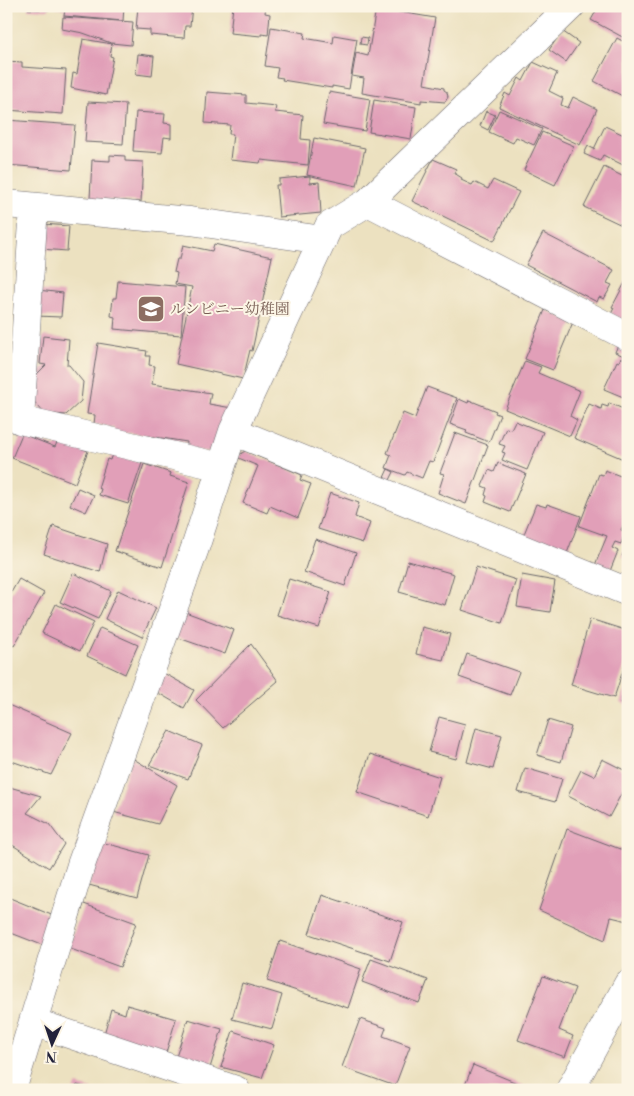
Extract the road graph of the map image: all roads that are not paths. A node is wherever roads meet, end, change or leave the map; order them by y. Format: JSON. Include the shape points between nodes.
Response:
{"nodes":[{"id":1,"x":571,"y":6,"type":"edge"},
{"id":2,"x":368,"y":202,"type":"junction"},
{"id":3,"x":6,"y":204,"type":"edge"},
{"id":4,"x":34,"y":207,"type":"junction"},
{"id":5,"x":323,"y":240,"type":"junction"},
{"id":6,"x":628,"y":337,"type":"edge"},
{"id":7,"x":13,"y":428,"type":"edge"},
{"id":8,"x":233,"y":431,"type":"junction"},
{"id":9,"x":222,"y":467,"type":"junction"},
{"id":10,"x":628,"y":592,"type":"edge"},
{"id":11,"x":628,"y":984,"type":"edge"},
{"id":12,"x":33,"y":1022,"type":"junction"},
{"id":13,"x":12,"y":1090,"type":"edge"},
{"id":14,"x":236,"y":1090,"type":"edge"},
{"id":15,"x":570,"y":1090,"type":"edge"}],
"edges":[{"from":1,"to":2,"type":"street"},
{"from":2,"to":5,"type":"street","via":[[329,226]]},
{"from":2,"to":6,"type":"street"},
{"from":3,"to":4,"type":"street"},
{"from":4,"to":5,"type":"street","via":[[190,221]]},
{"from":4,"to":7,"type":"street"},
{"from":5,"to":8,"type":"street"},
{"from":7,"to":9,"type":"street"},
{"from":8,"to":9,"type":"street"},
{"from":8,"to":10,"type":"street"},
{"from":9,"to":12,"type":"street","via":[[81,865]]},
{"from":11,"to":15,"type":"street"},
{"from":12,"to":13,"type":"street"},
{"from":12,"to":14,"type":"street"}]}
